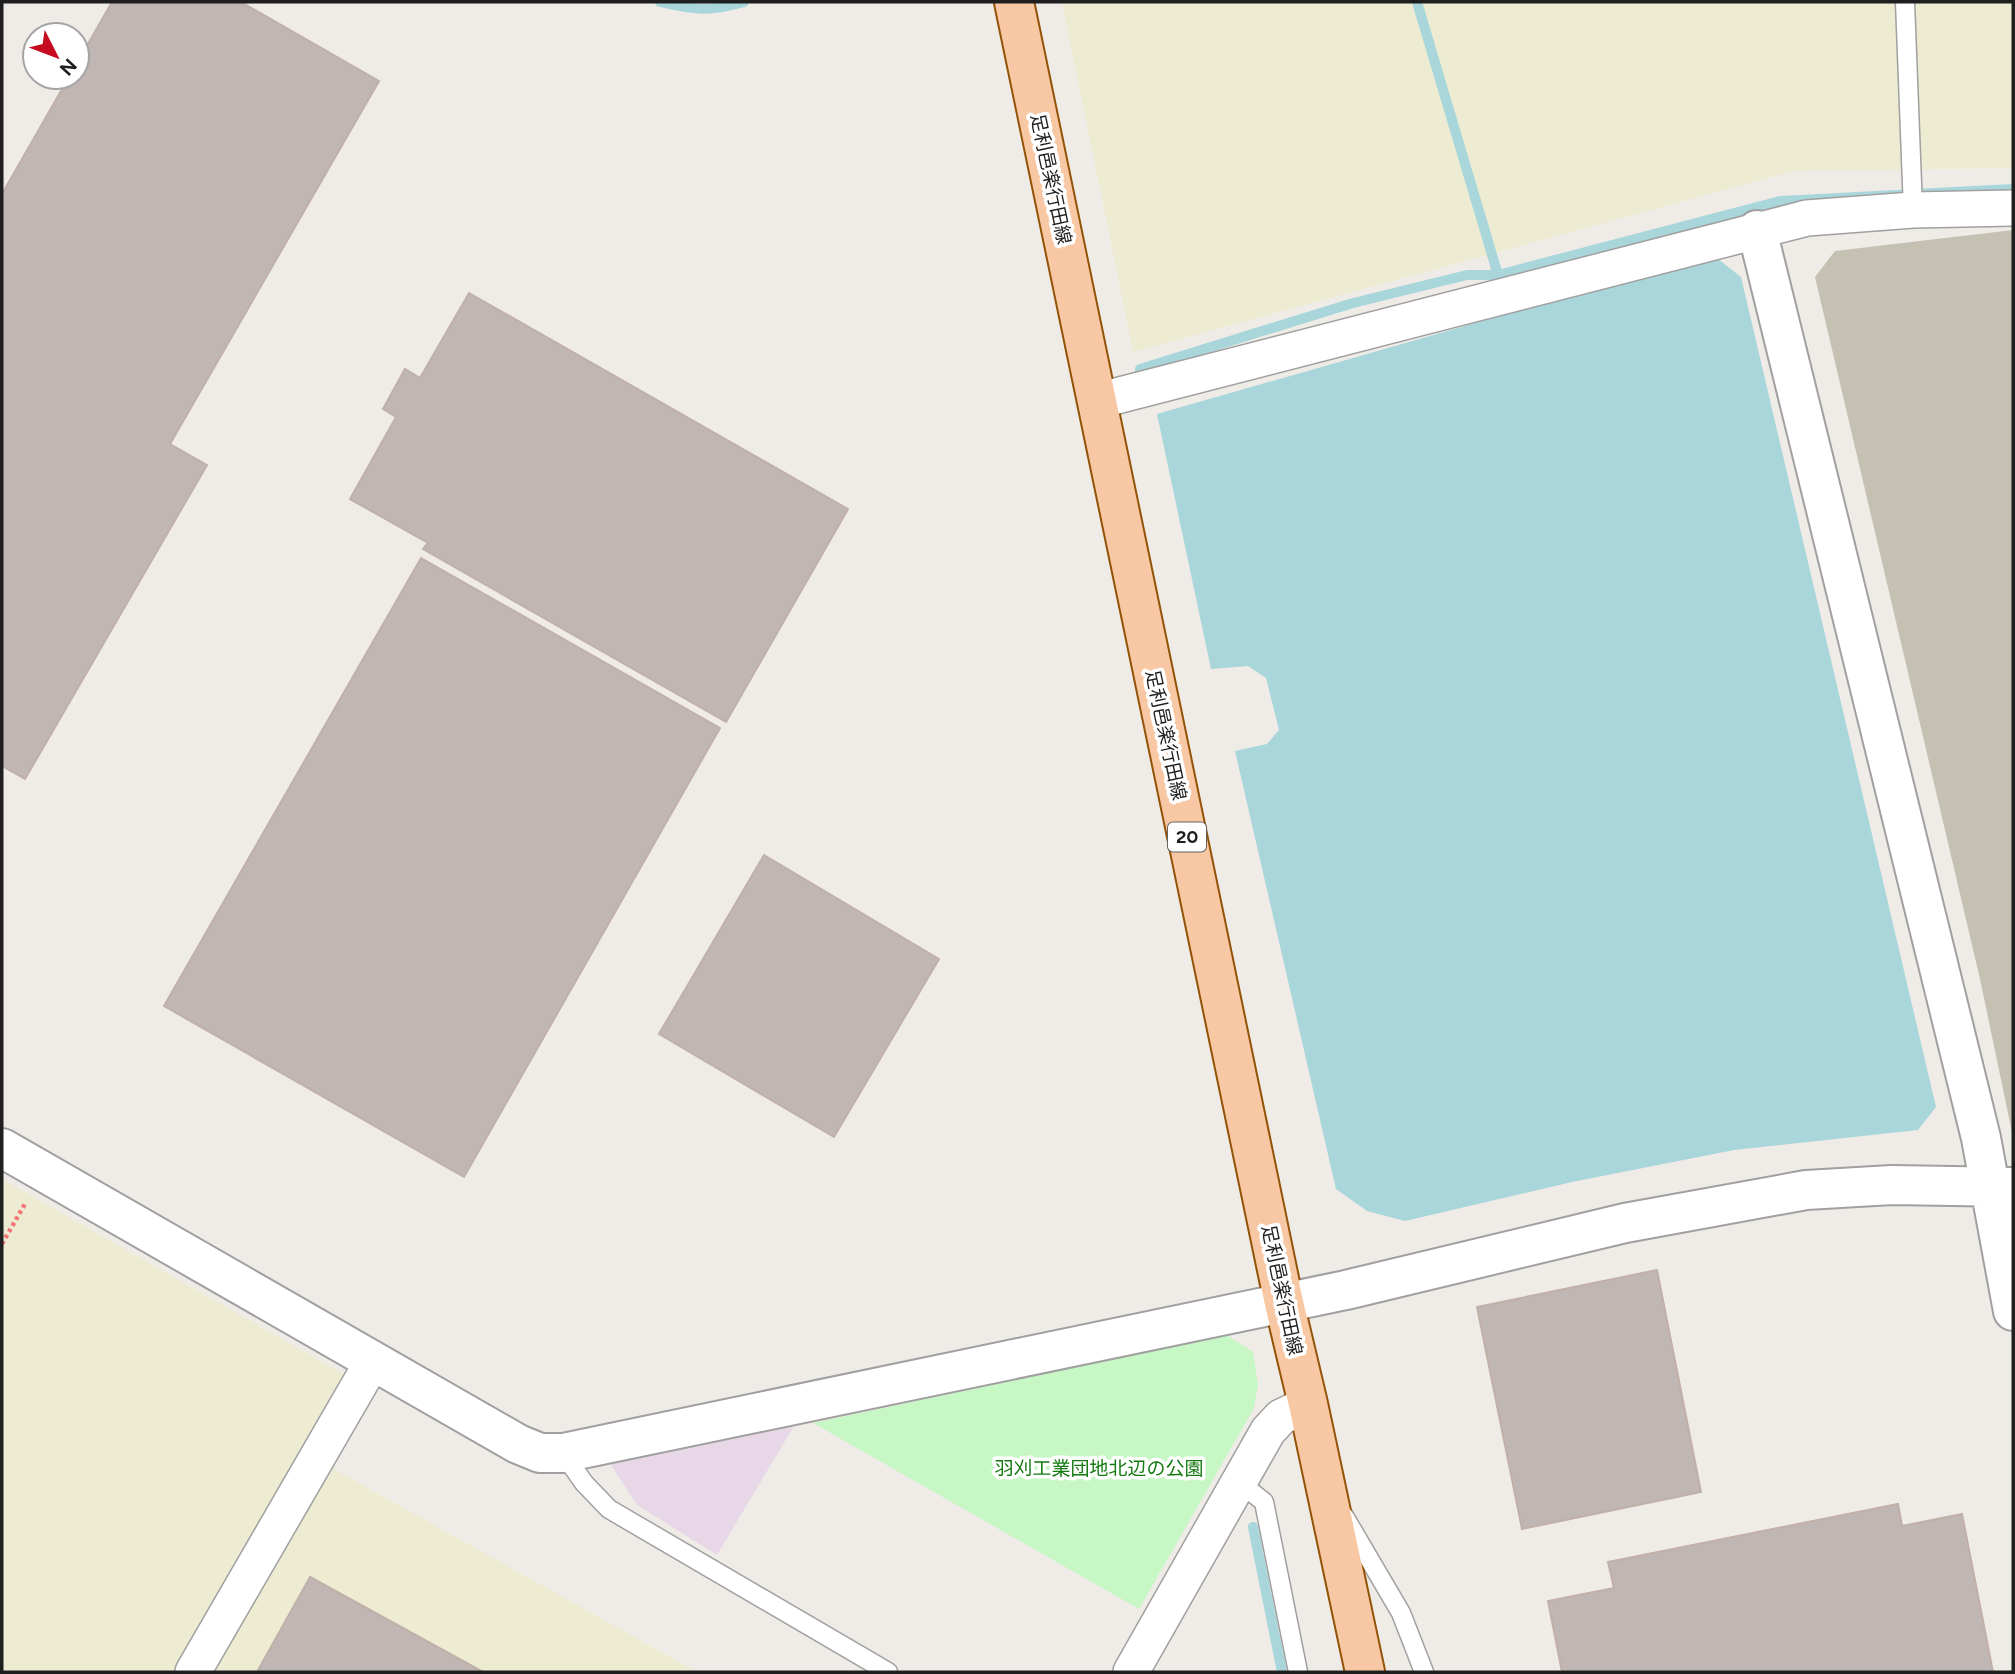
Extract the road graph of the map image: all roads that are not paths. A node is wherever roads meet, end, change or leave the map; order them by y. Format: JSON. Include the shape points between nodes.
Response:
{"nodes":[{"id":1,"x":1014,"y":2,"type":"edge"},
{"id":2,"x":1905,"y":2,"type":"edge"},
{"id":3,"x":2013,"y":208,"type":"edge"},
{"id":4,"x":1913,"y":210,"type":"junction"},
{"id":5,"x":1757,"y":230,"type":"junction"},
{"id":6,"x":1097,"y":401,"type":"junction"},
{"id":7,"x":2,"y":1147,"type":"edge"},
{"id":8,"x":2002,"y":1186,"type":"edge"},
{"id":9,"x":1284,"y":1303,"type":"junction"},
{"id":10,"x":2013,"y":1311,"type":"edge"},
{"id":11,"x":373,"y":1361,"type":"junction"},
{"id":12,"x":1308,"y":1404,"type":"junction"},
{"id":13,"x":564,"y":1453,"type":"junction"},
{"id":14,"x":1239,"y":1482,"type":"junction"},
{"id":15,"x":1326,"y":1486,"type":"junction"},
{"id":16,"x":193,"y":1672,"type":"edge"},
{"id":17,"x":888,"y":1672,"type":"edge"},
{"id":18,"x":1131,"y":1672,"type":"edge"},
{"id":19,"x":1298,"y":1672,"type":"edge"},
{"id":20,"x":1365,"y":1672,"type":"edge"},
{"id":21,"x":1424,"y":1672,"type":"edge"}],
"edges":[{"from":1,"to":6,"type":"main road","name":"足利邑楽行田線","number":"20"},
{"from":2,"to":4,"type":"lane"},
{"from":3,"to":4,"type":"street"},
{"from":4,"to":5,"type":"street","via":[[1807,218]]},
{"from":5,"to":6,"type":"street"},
{"from":5,"to":8,"type":"street","via":[[1978,1124]]},
{"from":6,"to":9,"type":"main road","name":"足利邑楽行田線","number":"20"},
{"from":7,"to":11,"type":"street"},
{"from":8,"to":9,"type":"street","via":[[1806,1190],[1625,1223]]},
{"from":8,"to":10,"type":"street","via":[[1997,1234]]},
{"from":9,"to":12,"type":"main road","name":"足利邑楽行田線","number":"20"},
{"from":9,"to":13,"type":"street"},
{"from":11,"to":13,"type":"street","via":[[518,1444],[540,1453]]},
{"from":11,"to":16,"type":"street"},
{"from":12,"to":14,"type":"street","via":[[1281,1417],[1268,1431]]},
{"from":12,"to":15,"type":"main road","name":"足利邑楽行田線","number":"20"},
{"from":13,"to":17,"type":"lane","via":[[609,1509]]},
{"from":14,"to":18,"type":"street"},
{"from":14,"to":19,"type":"lane","via":[[1264,1502]]},
{"from":15,"to":20,"type":"main road","name":"足利邑楽行田線","number":"20"},
{"from":15,"to":21,"type":"lane","via":[[1401,1613]]}]}
